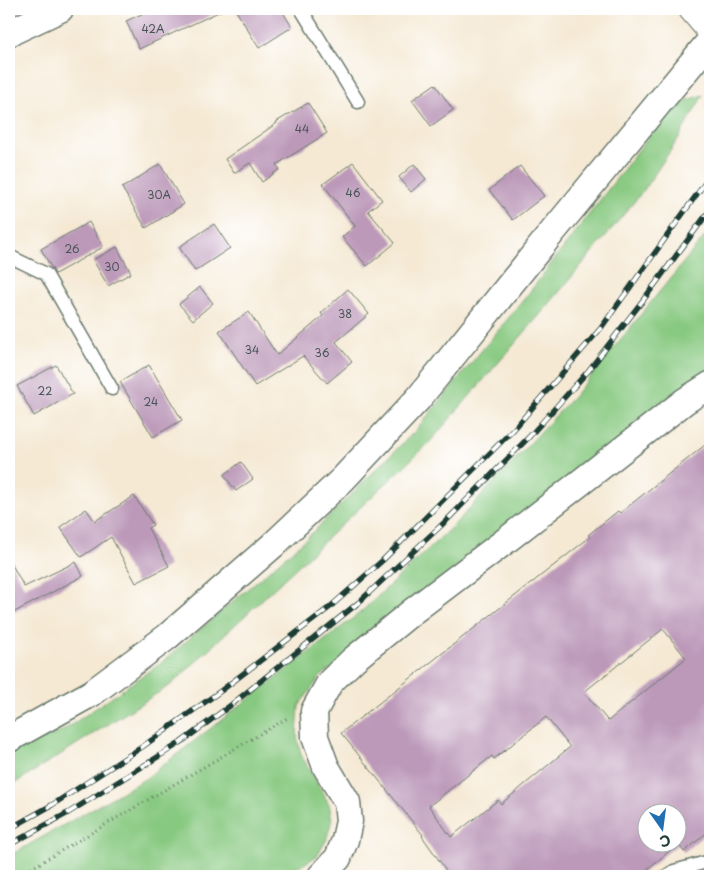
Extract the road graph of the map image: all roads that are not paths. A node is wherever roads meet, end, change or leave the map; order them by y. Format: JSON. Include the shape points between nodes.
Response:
{"nodes":[{"id":1,"x":60,"y":9,"type":"edge"},
{"id":2,"x":301,"y":9,"type":"edge"},
{"id":3,"x":693,"y":9,"type":"edge"},
{"id":4,"x":15,"y":23,"type":"edge"},
{"id":5,"x":710,"y":29,"type":"edge"},
{"id":6,"x":710,"y":41,"type":"edge"},
{"id":7,"x":358,"y":102,"type":"dead end"},
{"id":8,"x":9,"y":256,"type":"edge"},
{"id":9,"x":710,"y":385,"type":"edge"},
{"id":10,"x":112,"y":389,"type":"dead end"},
{"id":11,"x":9,"y":739,"type":"edge"},
{"id":12,"x":710,"y":861,"type":"edge"},
{"id":13,"x":321,"y":876,"type":"edge"},
{"id":14,"x":666,"y":876,"type":"edge"}],
"edges":[{"from":1,"to":4,"type":"street"},
{"from":2,"to":7,"type":"lane"},
{"from":3,"to":5,"type":"street"},
{"from":6,"to":11,"type":"street","via":[[418,399],[343,479],[167,637],[92,693]]},
{"from":8,"to":10,"type":"lane","via":[[46,274]]},
{"from":9,"to":13,"type":"street","via":[[412,611],[330,682],[314,711],[315,738],[326,767],[347,802],[350,821],[338,858]]},
{"from":12,"to":14,"type":"lane","via":[[674,870]]}]}
